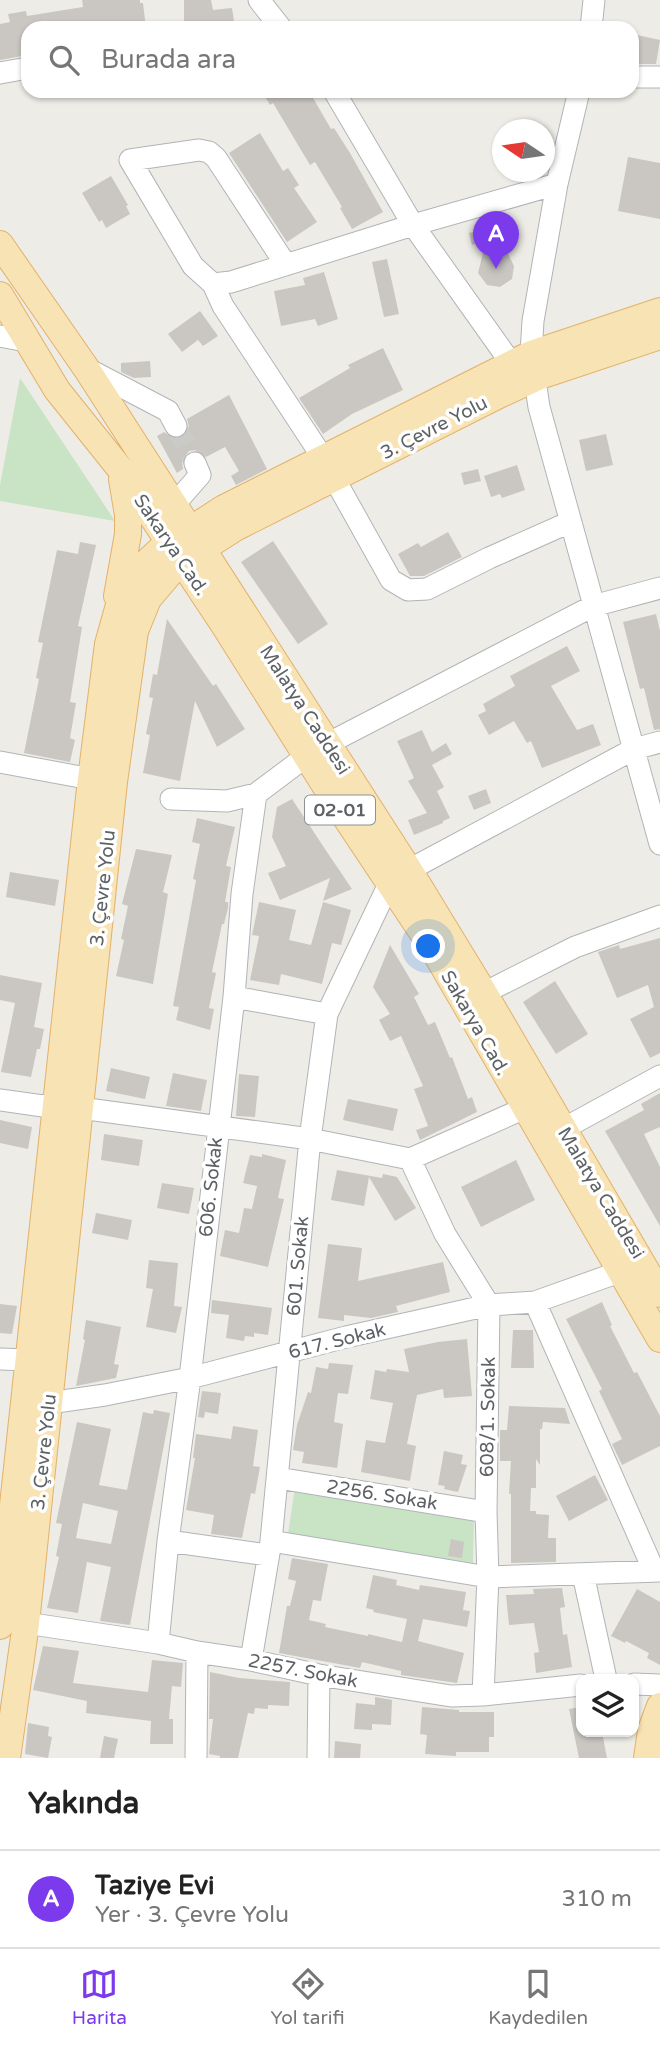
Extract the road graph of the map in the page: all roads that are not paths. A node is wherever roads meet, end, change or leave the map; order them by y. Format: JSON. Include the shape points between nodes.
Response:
{"nodes":[{"id":1,"x":259,"y":0,"type":"edge"},
{"id":2,"x":594,"y":0,"type":"edge"},
{"id":3,"x":274,"y":21,"type":"edge"},
{"id":4,"x":592,"y":21,"type":"edge"},
{"id":5,"x":21,"y":69,"type":"edge"},
{"id":6,"x":0,"y":73,"type":"edge"},
{"id":7,"x":660,"y":76,"type":"edge"},
{"id":8,"x":639,"y":77,"type":"edge"},
{"id":9,"x":338,"y":98,"type":"edge"},
{"id":10,"x":577,"y":98,"type":"edge"},
{"id":11,"x":557,"y":184,"type":"junction"},
{"id":12,"x":413,"y":225,"type":"junction"},
{"id":13,"x":0,"y":244,"type":"edge"},
{"id":14,"x":286,"y":265,"type":"junction"},
{"id":15,"x":213,"y":284,"type":"junction"},
{"id":16,"x":0,"y":295,"type":"edge"},
{"id":17,"x":660,"y":311,"type":"edge"},
{"id":18,"x":0,"y":336,"type":"edge"},
{"id":19,"x":660,"y":336,"type":"edge"},
{"id":20,"x":26,"y":341,"type":"junction"},
{"id":21,"x":525,"y":366,"type":"junction"},
{"id":22,"x":86,"y":368,"type":"junction"},
{"id":23,"x":176,"y":426,"type":"tunnel mouth"},
{"id":24,"x":195,"y":463,"type":"dead end"},
{"id":25,"x":328,"y":468,"type":"junction"},
{"id":26,"x":121,"y":470,"type":"junction"},
{"id":27,"x":173,"y":506,"type":"junction"},
{"id":28,"x":570,"y":522,"type":"junction"},
{"id":29,"x":186,"y":546,"type":"junction"},
{"id":30,"x":660,"y":588,"type":"edge"},
{"id":31,"x":593,"y":606,"type":"junction"},
{"id":32,"x":112,"y":624,"type":"junction"},
{"id":33,"x":660,"y":742,"type":"edge"},
{"id":34,"x":634,"y":749,"type":"junction"},
{"id":35,"x":317,"y":750,"type":"junction"},
{"id":36,"x":0,"y":762,"type":"edge"},
{"id":37,"x":91,"y":779,"type":"junction"},
{"id":38,"x":256,"y":794,"type":"junction"},
{"id":39,"x":172,"y":799,"type":"dead end"},
{"id":40,"x":659,"y":835,"type":"edge"},
{"id":41,"x":399,"y":877,"type":"junction"},
{"id":42,"x":660,"y":915,"type":"edge"},
{"id":43,"x":484,"y":993,"type":"junction"},
{"id":44,"x":234,"y":997,"type":"junction"},
{"id":45,"x":327,"y":1014,"type":"junction"},
{"id":46,"x":660,"y":1076,"type":"edge"},
{"id":47,"x":0,"y":1100,"type":"edge"},
{"id":48,"x":68,"y":1105,"type":"junction"},
{"id":49,"x":526,"y":1108,"type":"junction"},
{"id":50,"x":218,"y":1126,"type":"junction"},
{"id":51,"x":563,"y":1129,"type":"junction"},
{"id":52,"x":310,"y":1139,"type":"junction"},
{"id":53,"x":410,"y":1159,"type":"junction"},
{"id":54,"x":622,"y":1271,"type":"junction"},
{"id":55,"x":660,"y":1293,"type":"edge"},
{"id":56,"x":535,"y":1302,"type":"junction"},
{"id":57,"x":489,"y":1305,"type":"junction"},
{"id":58,"x":660,"y":1339,"type":"edge"},
{"id":59,"x":289,"y":1353,"type":"junction"},
{"id":60,"x":0,"y":1359,"type":"edge"},
{"id":61,"x":29,"y":1360,"type":"junction"},
{"id":62,"x":190,"y":1378,"type":"junction"},
{"id":63,"x":49,"y":1403,"type":"junction"},
{"id":64,"x":278,"y":1478,"type":"junction"},
{"id":65,"x":7,"y":1497,"type":"edge"},
{"id":66,"x":486,"y":1512,"type":"junction"},
{"id":67,"x":168,"y":1541,"type":"junction"},
{"id":68,"x":270,"y":1548,"type":"junction"},
{"id":69,"x":657,"y":1571,"type":"edge"},
{"id":70,"x":583,"y":1574,"type":"junction"},
{"id":71,"x":488,"y":1577,"type":"junction"},
{"id":72,"x":7,"y":1623,"type":"edge"},
{"id":73,"x":158,"y":1643,"type":"junction"},
{"id":74,"x":197,"y":1652,"type":"junction"},
{"id":75,"x":251,"y":1660,"type":"junction"},
{"id":76,"x":605,"y":1674,"type":"edge"},
{"id":77,"x":319,"y":1675,"type":"junction"},
{"id":78,"x":639,"y":1684,"type":"edge"},
{"id":79,"x":660,"y":1685,"type":"edge"},
{"id":80,"x":576,"y":1686,"type":"edge"},
{"id":81,"x":483,"y":1695,"type":"junction"},
{"id":82,"x":660,"y":1706,"type":"edge"},
{"id":83,"x":7,"y":1758,"type":"edge"},
{"id":84,"x":197,"y":1758,"type":"edge"},
{"id":85,"x":318,"y":1758,"type":"edge"},
{"id":86,"x":647,"y":1758,"type":"edge"}],
"edges":[{"from":1,"to":3,"type":"street"},
{"from":2,"to":4,"type":"street"},
{"from":5,"to":6,"type":"street"},
{"from":7,"to":8,"type":"street"},
{"from":9,"to":12,"type":"street"},
{"from":10,"to":11,"type":"street"},
{"from":11,"to":12,"type":"street"},
{"from":11,"to":21,"type":"street"},
{"from":12,"to":14,"type":"street"},
{"from":12,"to":21,"type":"street"},
{"from":13,"to":22,"type":"main road"},
{"from":14,"to":15,"type":"street"},
{"from":14,"to":15,"type":"street","via":[[209,152],[130,160],[193,266]]},
{"from":15,"to":25,"type":"street"},
{"from":16,"to":20,"type":"main road","name":"Sakarya Cad.","number":"02-01"},
{"from":17,"to":21,"type":"main road","name":"3. Çevre Yolu"},
{"from":18,"to":20,"type":"street"},
{"from":19,"to":21,"type":"main road","name":"3. Çevre Yolu"},
{"from":20,"to":26,"type":"main road","name":"Sakarya Cad.","number":"02-01","via":[[57,390]]},
{"from":21,"to":25,"type":"main road","name":"3. Çevre Yolu"},
{"from":21,"to":28,"type":"street"},
{"from":22,"to":23,"type":"street","via":[[168,411]]},
{"from":22,"to":27,"type":"main road"},
{"from":24,"to":27,"type":"street","via":[[200,475]]},
{"from":25,"to":28,"type":"street","via":[[391,580],[408,590],[427,589]]},
{"from":25,"to":29,"type":"main road","name":"3. Çevre Yolu","via":[[224,508]]},
{"from":26,"to":29,"type":"main road","name":"Sakarya Cad.","number":"02-01"},
{"from":26,"to":32,"type":"main road","via":[[128,534]]},
{"from":27,"to":29,"type":"main road"},
{"from":28,"to":31,"type":"street"},
{"from":29,"to":32,"type":"main road","name":"3. Çevre Yolu","via":[[153,556],[134,579]]},
{"from":29,"to":35,"type":"main road","name":"Sakarya Cad.","number":"02-01"},
{"from":29,"to":48,"type":"main road","name":"3. Çevre Yolu","via":[[148,599],[132,639]]},
{"from":30,"to":31,"type":"street"},
{"from":31,"to":34,"type":"street"},
{"from":31,"to":35,"type":"street"},
{"from":32,"to":37,"type":"main road","name":"3. Çevre Yolu"},
{"from":33,"to":34,"type":"street"},
{"from":34,"to":40,"type":"street"},
{"from":34,"to":41,"type":"street"},
{"from":35,"to":38,"type":"street"},
{"from":35,"to":41,"type":"main road","name":"Sakarya Cad.","number":"02-01"},
{"from":36,"to":37,"type":"street"},
{"from":37,"to":48,"type":"main road","name":"3. Çevre Yolu"},
{"from":38,"to":39,"type":"street","via":[[227,801]]},
{"from":38,"to":44,"type":"street","name":"606. Sokak"},
{"from":41,"to":43,"type":"main road","name":"Malatya Caddesi"},
{"from":41,"to":45,"type":"street","name":"601. Sokak","via":[[359,943]]},
{"from":41,"to":49,"type":"main road","name":"Sakarya Cad.","number":"02-01","via":[[432,947]]},
{"from":42,"to":43,"type":"street","via":[[575,947]]},
{"from":43,"to":51,"type":"main road","name":"Malatya Caddesi"},
{"from":44,"to":45,"type":"street"},
{"from":44,"to":50,"type":"street","name":"606. Sokak"},
{"from":45,"to":52,"type":"street","name":"601. Sokak"},
{"from":46,"to":51,"type":"street"},
{"from":47,"to":48,"type":"street"},
{"from":48,"to":50,"type":"street"},
{"from":48,"to":61,"type":"main road","name":"3. Çevre Yolu"},
{"from":48,"to":63,"type":"main road","name":"3. Çevre Yolu"},
{"from":49,"to":53,"type":"street"},
{"from":49,"to":54,"type":"main road","name":"Sakarya Cad.","number":"02-01"},
{"from":50,"to":52,"type":"street"},
{"from":50,"to":62,"type":"street","name":"606. Sokak"},
{"from":51,"to":55,"type":"main road","name":"Malatya Caddesi"},
{"from":52,"to":53,"type":"street"},
{"from":52,"to":59,"type":"street","name":"601. Sokak"},
{"from":53,"to":57,"type":"street","via":[[445,1234]]},
{"from":54,"to":56,"type":"street","name":"617. Sokak"},
{"from":54,"to":58,"type":"main road","name":"Sakarya Cad.","number":"02-01"},
{"from":56,"to":57,"type":"street","name":"617. Sokak"},
{"from":56,"to":69,"type":"street"},
{"from":57,"to":59,"type":"street","name":"617. Sokak"},
{"from":57,"to":66,"type":"street","name":"608/1. Sokak"},
{"from":59,"to":62,"type":"street","name":"617. Sokak"},
{"from":59,"to":64,"type":"street","name":"601. Sokak"},
{"from":60,"to":61,"type":"street"},
{"from":61,"to":65,"type":"main road","name":"3. Çevre Yolu"},
{"from":62,"to":63,"type":"street","name":"617. Sokak"},
{"from":62,"to":67,"type":"street","name":"606. Sokak"},
{"from":63,"to":72,"type":"main road","name":"3. Çevre Yolu"},
{"from":64,"to":66,"type":"street","name":"2256. Sokak"},
{"from":64,"to":68,"type":"street","name":"601. Sokak"},
{"from":65,"to":72,"type":"main road","name":"3. Çevre Yolu"},
{"from":66,"to":71,"type":"street","name":"608/1. Sokak"},
{"from":67,"to":68,"type":"street"},
{"from":67,"to":73,"type":"street","name":"606. Sokak"},
{"from":68,"to":71,"type":"street"},
{"from":68,"to":75,"type":"street","name":"601. Sokak"},
{"from":69,"to":70,"type":"street"},
{"from":70,"to":71,"type":"street"},
{"from":70,"to":76,"type":"street"},
{"from":71,"to":81,"type":"street","name":"608/1. Sokak"},
{"from":72,"to":73,"type":"street","name":"2257. Sokak"},
{"from":72,"to":83,"type":"main road","name":"3. Çevre Yolu"},
{"from":73,"to":74,"type":"street","name":"2257. Sokak"},
{"from":74,"to":75,"type":"street","name":"2257. Sokak"},
{"from":74,"to":84,"type":"street"},
{"from":75,"to":77,"type":"street","name":"2257. Sokak"},
{"from":77,"to":81,"type":"street","name":"2257. Sokak","via":[[451,1696]]},
{"from":77,"to":85,"type":"street"},
{"from":78,"to":79,"type":"street"},
{"from":80,"to":81,"type":"street","name":"2257. Sokak"},
{"from":82,"to":86,"type":"main road"}]}
